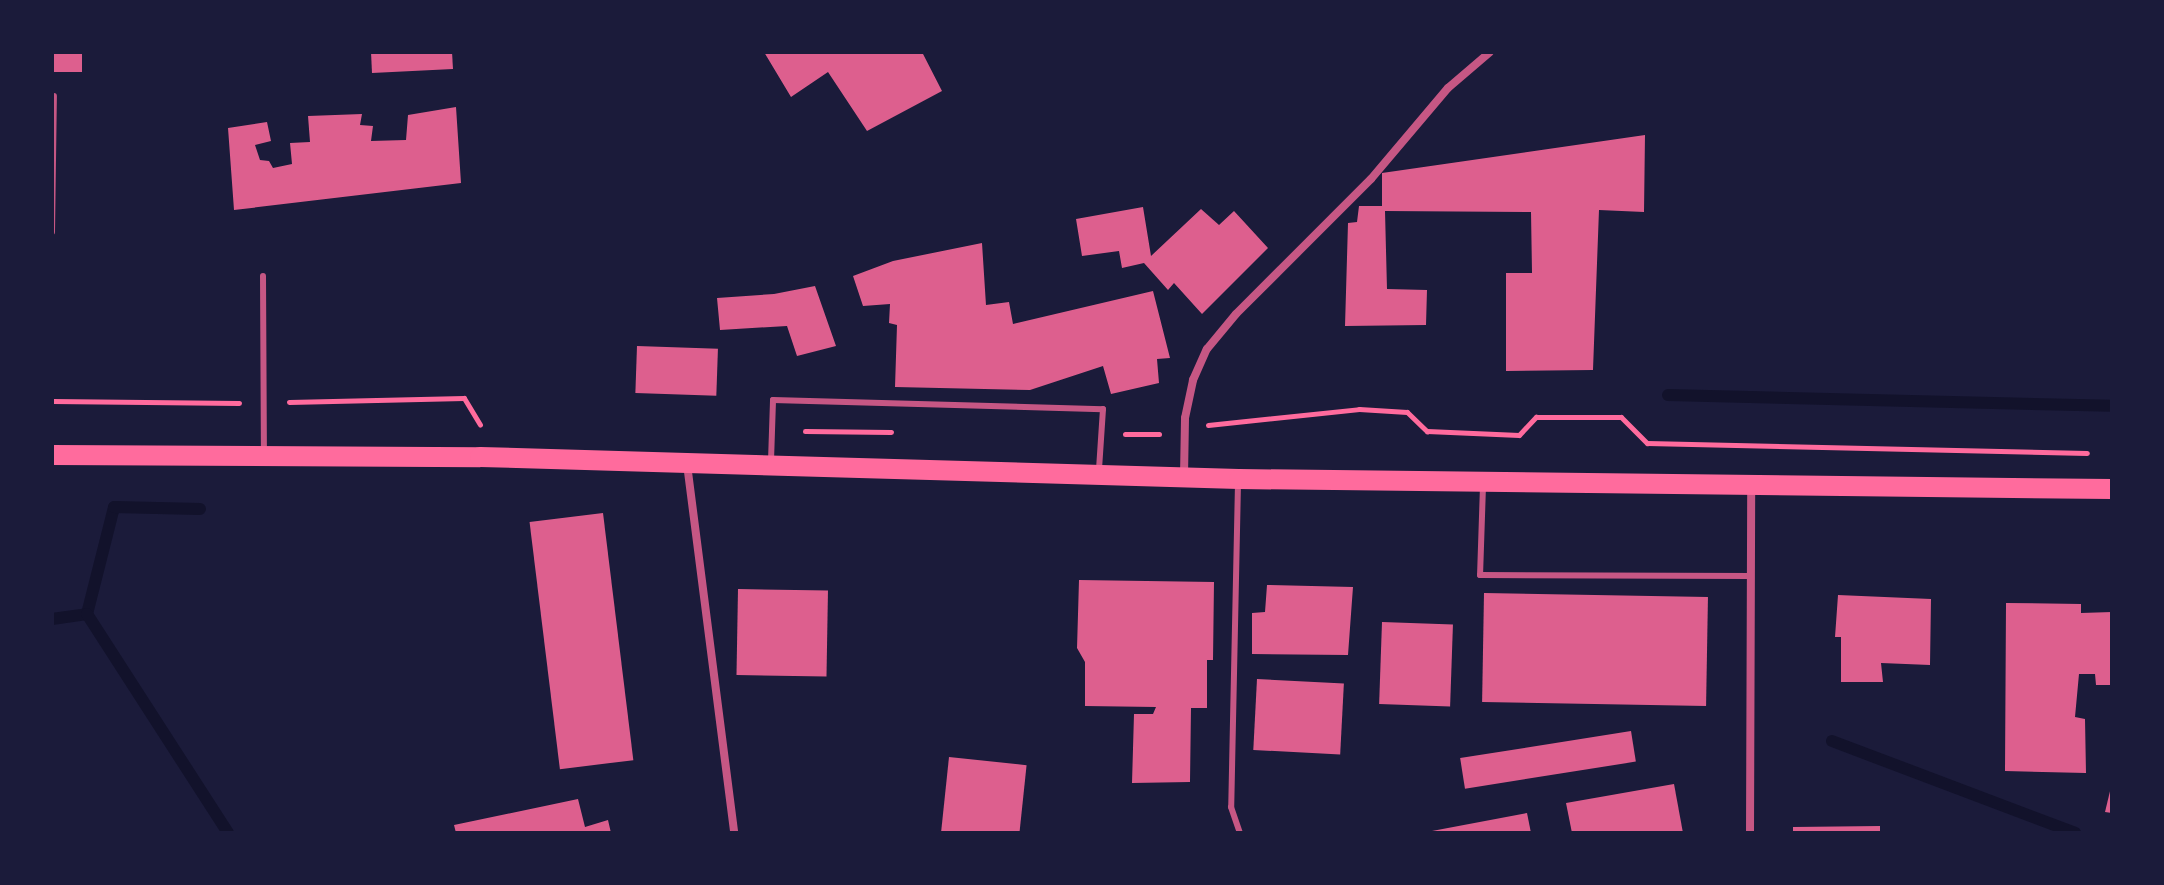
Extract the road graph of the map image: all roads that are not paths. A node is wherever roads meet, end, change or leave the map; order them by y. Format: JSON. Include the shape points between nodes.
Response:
{"nodes":[{"id":1,"x":1490,"y":52,"type":"edge"},
{"id":2,"x":54,"y":96,"type":"dead end"},
{"id":3,"x":52,"y":232,"type":"edge"},
{"id":4,"x":263,"y":276,"type":"dead end"},
{"id":5,"x":52,"y":455,"type":"edge"},
{"id":6,"x":264,"y":456,"type":"junction"},
{"id":7,"x":687,"y":463,"type":"junction"},
{"id":8,"x":771,"y":465,"type":"junction"},
{"id":9,"x":1099,"y":472,"type":"junction"},
{"id":10,"x":1184,"y":477,"type":"junction"},
{"id":11,"x":1239,"y":479,"type":"junction"},
{"id":12,"x":1483,"y":480,"type":"junction"},
{"id":13,"x":1751,"y":485,"type":"junction"},
{"id":14,"x":2112,"y":489,"type":"edge"},
{"id":15,"x":1751,"y":576,"type":"junction"},
{"id":16,"x":734,"y":833,"type":"edge"},
{"id":17,"x":1240,"y":833,"type":"edge"},
{"id":18,"x":1750,"y":833,"type":"edge"}],
"edges":[{"from":1,"to":10,"type":"street","via":[[1448,88],[1371,179],[1207,349],[1185,418]]},
{"from":2,"to":3,"type":"lane"},
{"from":4,"to":6,"type":"lane"},
{"from":5,"to":6,"type":"main road"},
{"from":6,"to":7,"type":"main road"},
{"from":7,"to":8,"type":"main road"},
{"from":7,"to":16,"type":"street"},
{"from":8,"to":9,"type":"main road"},
{"from":8,"to":9,"type":"lane","via":[[773,400],[1103,409]]},
{"from":9,"to":10,"type":"main road"},
{"from":10,"to":11,"type":"main road"},
{"from":11,"to":12,"type":"main road"},
{"from":11,"to":17,"type":"lane","via":[[1231,807]]},
{"from":12,"to":13,"type":"main road"},
{"from":12,"to":15,"type":"lane","via":[[1480,575]]},
{"from":13,"to":14,"type":"main road"},
{"from":13,"to":15,"type":"street"},
{"from":15,"to":18,"type":"street"}]}
